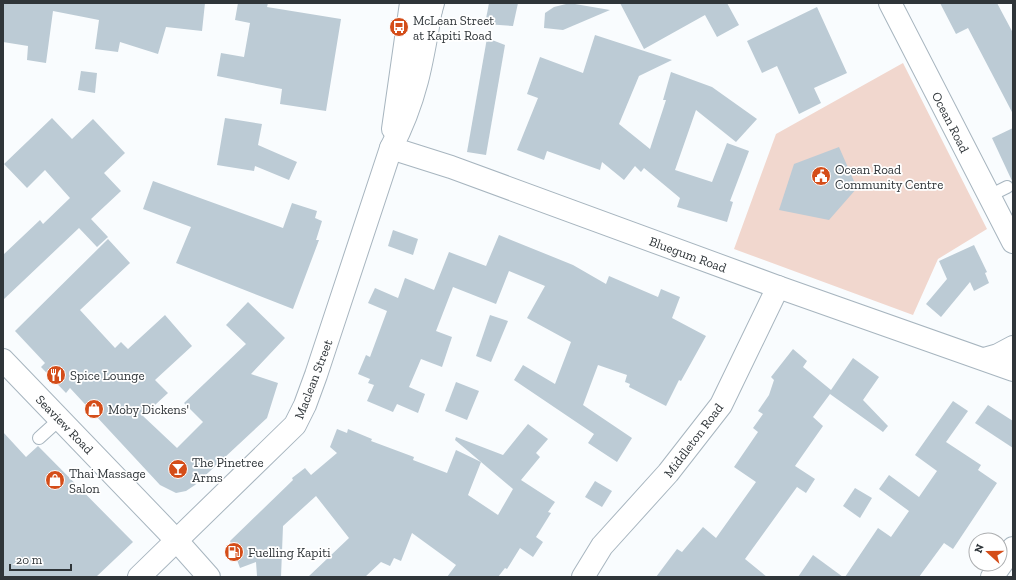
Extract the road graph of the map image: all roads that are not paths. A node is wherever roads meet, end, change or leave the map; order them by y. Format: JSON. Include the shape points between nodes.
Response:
{"nodes":[{"id":1,"x":890,"y":3,"type":"edge"},
{"id":2,"x":427,"y":5,"type":"edge"},
{"id":3,"x":392,"y":148,"type":"junction"},
{"id":4,"x":1013,"y":242,"type":"edge"},
{"id":5,"x":778,"y":287,"type":"junction"},
{"id":6,"x":1013,"y":347,"type":"edge"},
{"id":7,"x":984,"y":359,"type":"junction"},
{"id":8,"x":3,"y":360,"type":"edge"},
{"id":9,"x":1013,"y":370,"type":"edge"},
{"id":10,"x":60,"y":419,"type":"junction"},
{"id":11,"x":39,"y":438,"type":"dead end"},
{"id":12,"x":177,"y":541,"type":"junction"},
{"id":13,"x":1013,"y":548,"type":"edge"},
{"id":14,"x":139,"y":577,"type":"edge"},
{"id":15,"x":209,"y":577,"type":"edge"},
{"id":16,"x":583,"y":577,"type":"edge"},
{"id":17,"x":992,"y":577,"type":"edge"}],
"edges":[{"from":1,"to":4,"type":"street","name":"Ocean Road","via":[[998,191]]},
{"from":2,"to":3,"type":"street","name":"Maclean Street","via":[[421,70],[415,95]]},
{"from":3,"to":5,"type":"street","name":"Bluegum Road","via":[[451,167]]},
{"from":3,"to":12,"type":"street","name":"Maclean Street","via":[[316,375],[295,425]]},
{"from":5,"to":7,"type":"street","name":"Bluegum Road"},
{"from":5,"to":16,"type":"street","name":"Middleton Road","via":[[721,404],[668,473],[602,546]]},
{"from":6,"to":7,"type":"street"},
{"from":7,"to":9,"type":"street","name":"Bluegum Road"},
{"from":8,"to":10,"type":"street","name":"Seaview Road"},
{"from":10,"to":11,"type":"lane"},
{"from":10,"to":12,"type":"street","name":"Seaview Road"},
{"from":12,"to":14,"type":"street","name":"Maclean Street"},
{"from":12,"to":15,"type":"street","name":"Seaview Road"},
{"from":13,"to":17,"type":"street"}]}
